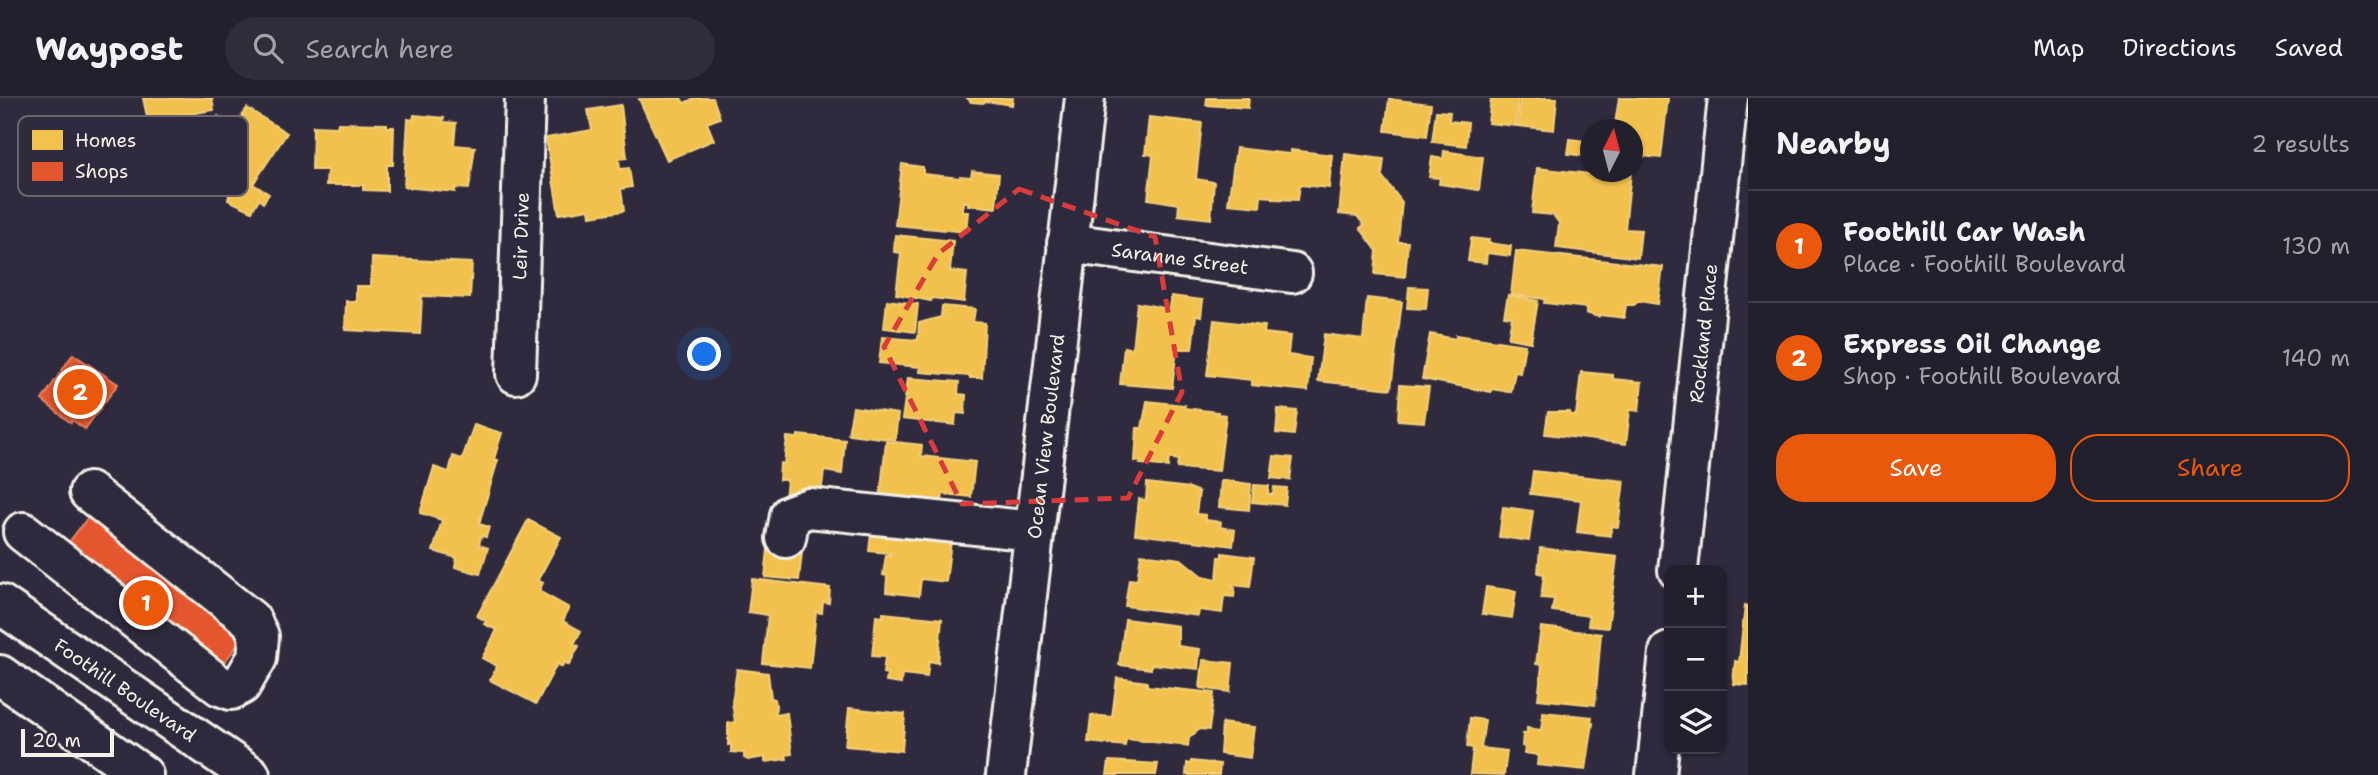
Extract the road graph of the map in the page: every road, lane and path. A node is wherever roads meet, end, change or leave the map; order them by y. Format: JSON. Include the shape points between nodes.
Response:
{"nodes":[{"id":1,"x":525,"y":98,"type":"edge"},
{"id":2,"x":1085,"y":98,"type":"edge"},
{"id":3,"x":1728,"y":98,"type":"edge"},
{"id":4,"x":1067,"y":243,"type":"junction"},
{"id":5,"x":1292,"y":273,"type":"dead end"},
{"id":6,"x":516,"y":374,"type":"dead end"},
{"id":7,"x":89,"y":492,"type":"dead end"},
{"id":8,"x":1034,"y":531,"type":"junction"},
{"id":9,"x":23,"y":532,"type":"dead end"},
{"id":10,"x":786,"y":538,"type":"dead end"},
{"id":11,"x":1679,"y":565,"type":"edge"},
{"id":12,"x":0,"y":604,"type":"edge"},
{"id":13,"x":0,"y":675,"type":"edge"},
{"id":14,"x":1665,"y":691,"type":"edge"},
{"id":15,"x":143,"y":775,"type":"edge"},
{"id":16,"x":250,"y":775,"type":"edge"},
{"id":17,"x":1006,"y":775,"type":"edge"},
{"id":18,"x":1656,"y":775,"type":"edge"}],
"edges":[{"from":1,"to":6,"type":"street","name":"Leir Drive"},
{"from":2,"to":4,"type":"street","name":"Ocean View Boulevard"},
{"from":3,"to":11,"type":"street","name":"Rockland Place"},
{"from":4,"to":5,"type":"street","name":"Saranne Street"},
{"from":4,"to":8,"type":"street","name":"Ocean View Boulevard"},
{"from":7,"to":9,"type":"street","via":[[251,620],[259,636],[257,658],[241,685],[231,690],[220,686]]},
{"from":8,"to":10,"type":"street","via":[[809,508],[790,515]]},
{"from":8,"to":17,"type":"street","name":"Ocean View Boulevard"},
{"from":12,"to":16,"type":"street","name":"Foothill Boulevard"},
{"from":13,"to":15,"type":"street"},
{"from":14,"to":18,"type":"street"}]}
